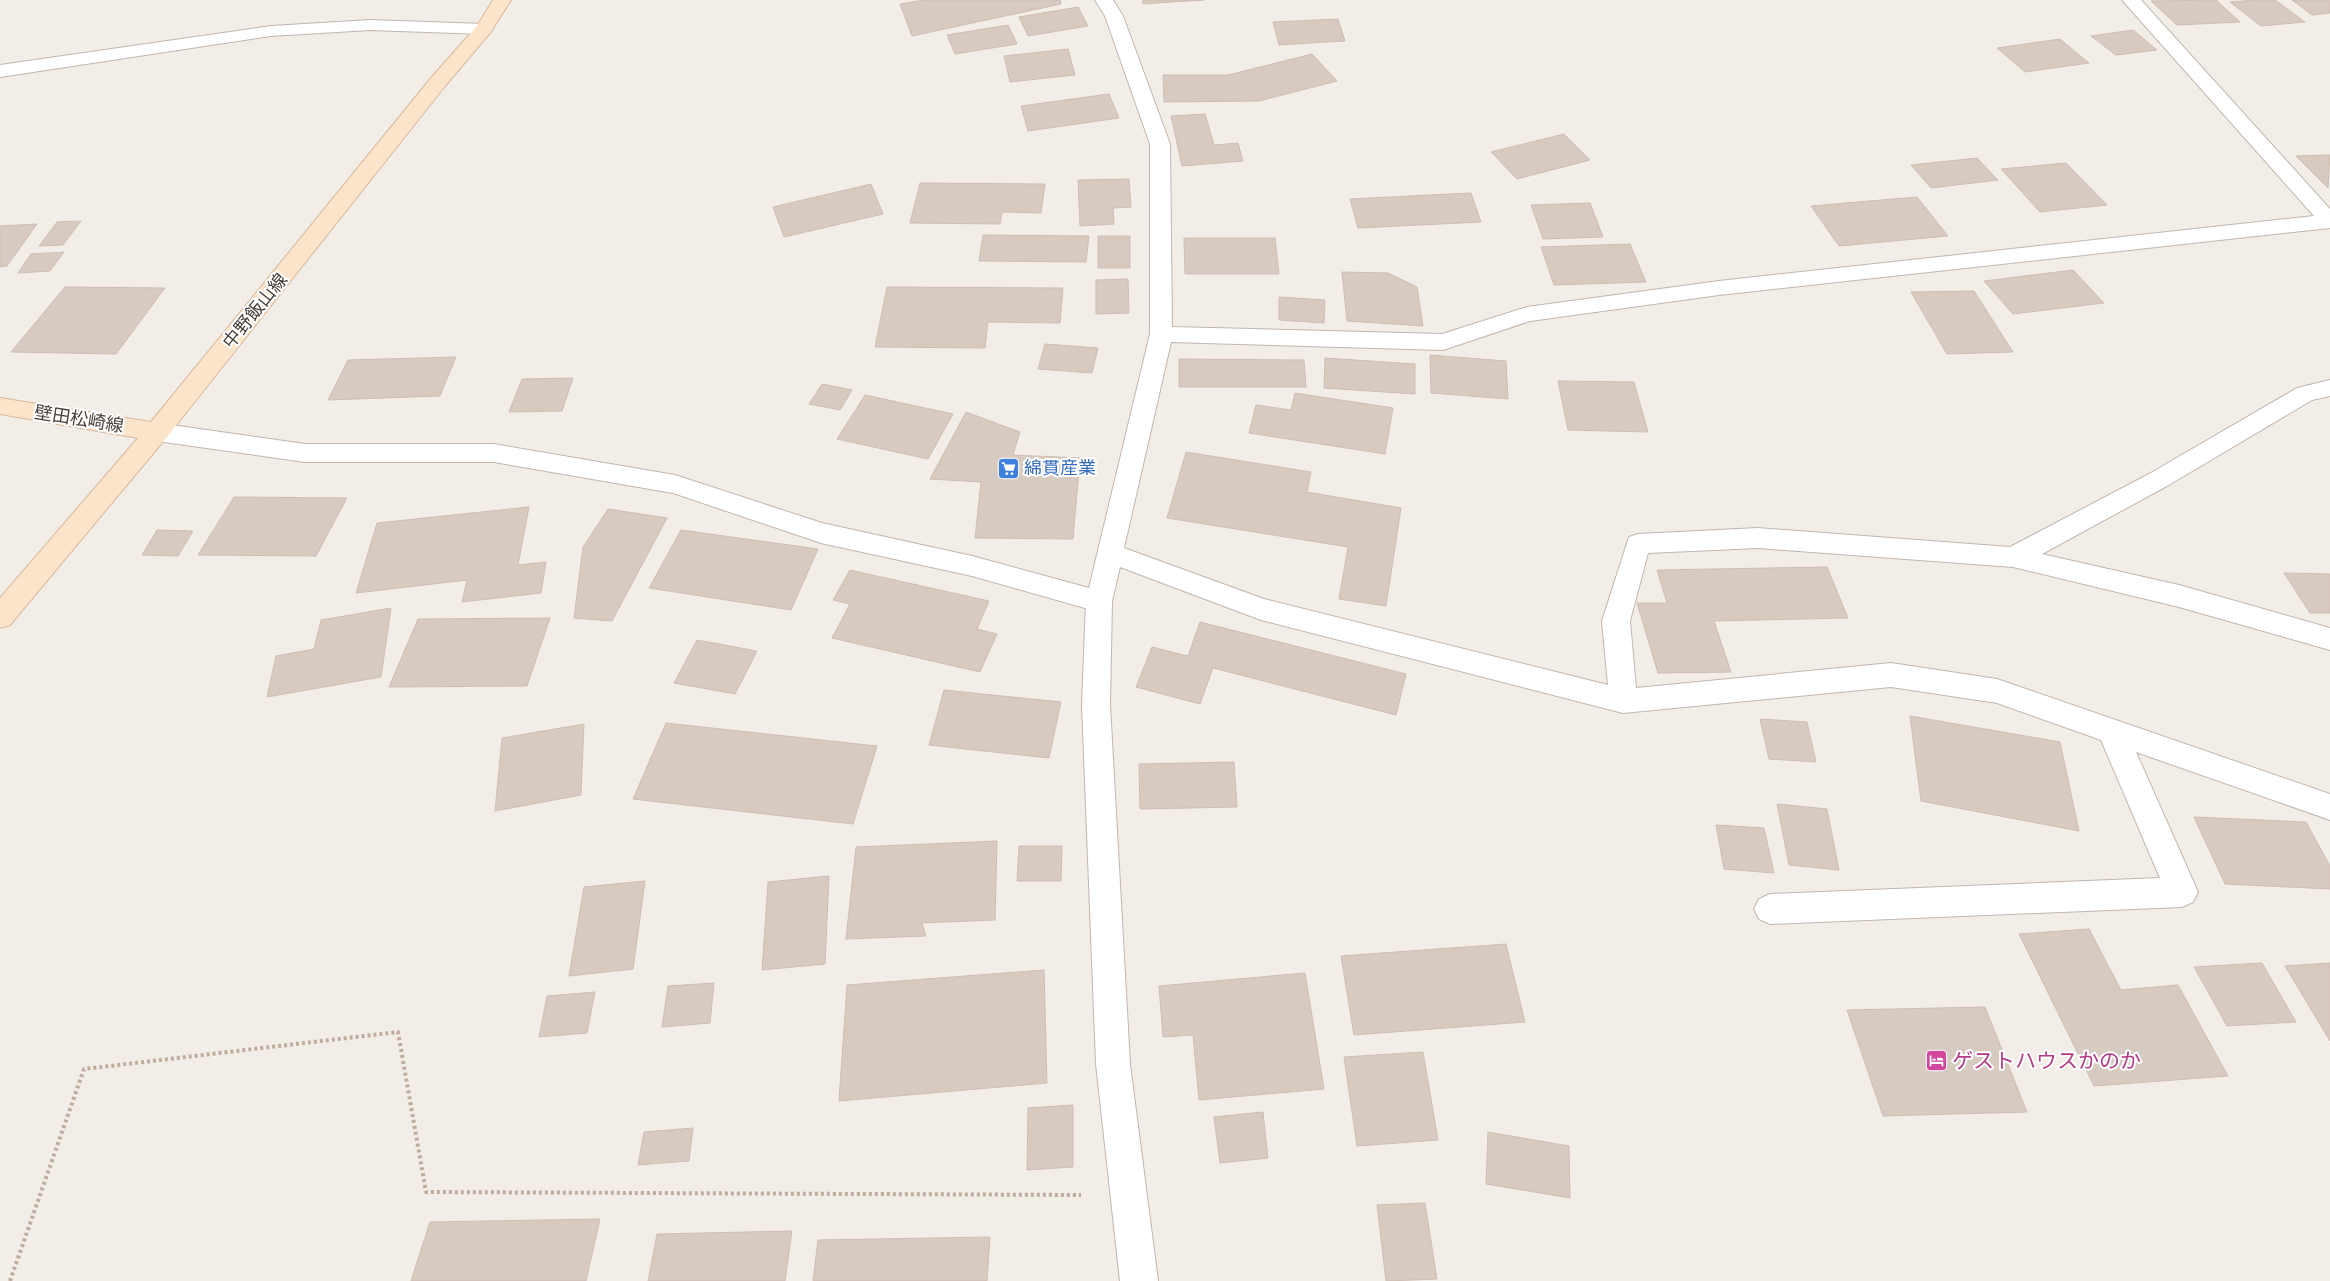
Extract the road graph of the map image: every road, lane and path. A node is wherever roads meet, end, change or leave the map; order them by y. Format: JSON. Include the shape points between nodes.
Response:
{"nodes":[{"id":1,"x":502,"y":0,"type":"edge"},
{"id":2,"x":1104,"y":0,"type":"edge"},
{"id":3,"x":2130,"y":0,"type":"edge"},
{"id":4,"x":484,"y":29,"type":"junction"},
{"id":5,"x":0,"y":71,"type":"edge"},
{"id":6,"x":2330,"y":221,"type":"edge"},
{"id":7,"x":1161,"y":334,"type":"junction"},
{"id":8,"x":2330,"y":388,"type":"edge"},
{"id":9,"x":0,"y":406,"type":"edge"},
{"id":10,"x":157,"y":432,"type":"junction"},
{"id":11,"x":1110,"y":553,"type":"junction"},
{"id":12,"x":2013,"y":557,"type":"junction"},
{"id":13,"x":1099,"y":601,"type":"junction"},
{"id":14,"x":0,"y":617,"type":"edge"},
{"id":15,"x":2330,"y":639,"type":"edge"},
{"id":16,"x":1623,"y":701,"type":"junction"},
{"id":17,"x":2112,"y":731,"type":"junction"},
{"id":18,"x":2330,"y":807,"type":"edge"},
{"id":19,"x":1770,"y":908,"type":"dead end"},
{"id":20,"x":1129,"y":1195,"type":"junction"},
{"id":21,"x":10,"y":1281,"type":"edge"},
{"id":22,"x":1139,"y":1281,"type":"edge"}],
"edges":[{"from":1,"to":4,"type":"main road","name":"中野飯山線"},
{"from":2,"to":7,"type":"street","via":[[1114,16],[1160,144]]},
{"from":3,"to":6,"type":"street"},
{"from":4,"to":5,"type":"street","via":[[370,25],[271,30]]},
{"from":4,"to":10,"type":"main road","name":"中野飯山線"},
{"from":6,"to":7,"type":"street","via":[[1719,288],[1536,312],[1443,342]]},
{"from":7,"to":11,"type":"street"},
{"from":8,"to":12,"type":"street","via":[[2305,394],[2158,480]]},
{"from":9,"to":10,"type":"main road","name":"壁田松崎線"},
{"from":10,"to":13,"type":"street","via":[[305,453],[494,453],[675,484],[821,534],[972,566]]},
{"from":10,"to":14,"type":"main road","name":"中野飯山線"},
{"from":11,"to":13,"type":"street"},
{"from":11,"to":16,"type":"street","via":[[1261,609]]},
{"from":12,"to":15,"type":"street","via":[[2179,596]]},
{"from":12,"to":16,"type":"street","via":[[1758,538],[1638,544],[1616,621]]},
{"from":13,"to":20,"type":"street","via":[[1096,705],[1113,1064]]},
{"from":16,"to":17,"type":"street","via":[[1891,675],[1997,691]]},
{"from":17,"to":18,"type":"street"},
{"from":17,"to":19,"type":"street","via":[[2182,892]]},
{"from":20,"to":21,"type":"path","via":[[426,1192],[398,1032],[84,1069]]},
{"from":20,"to":22,"type":"street"}]}
